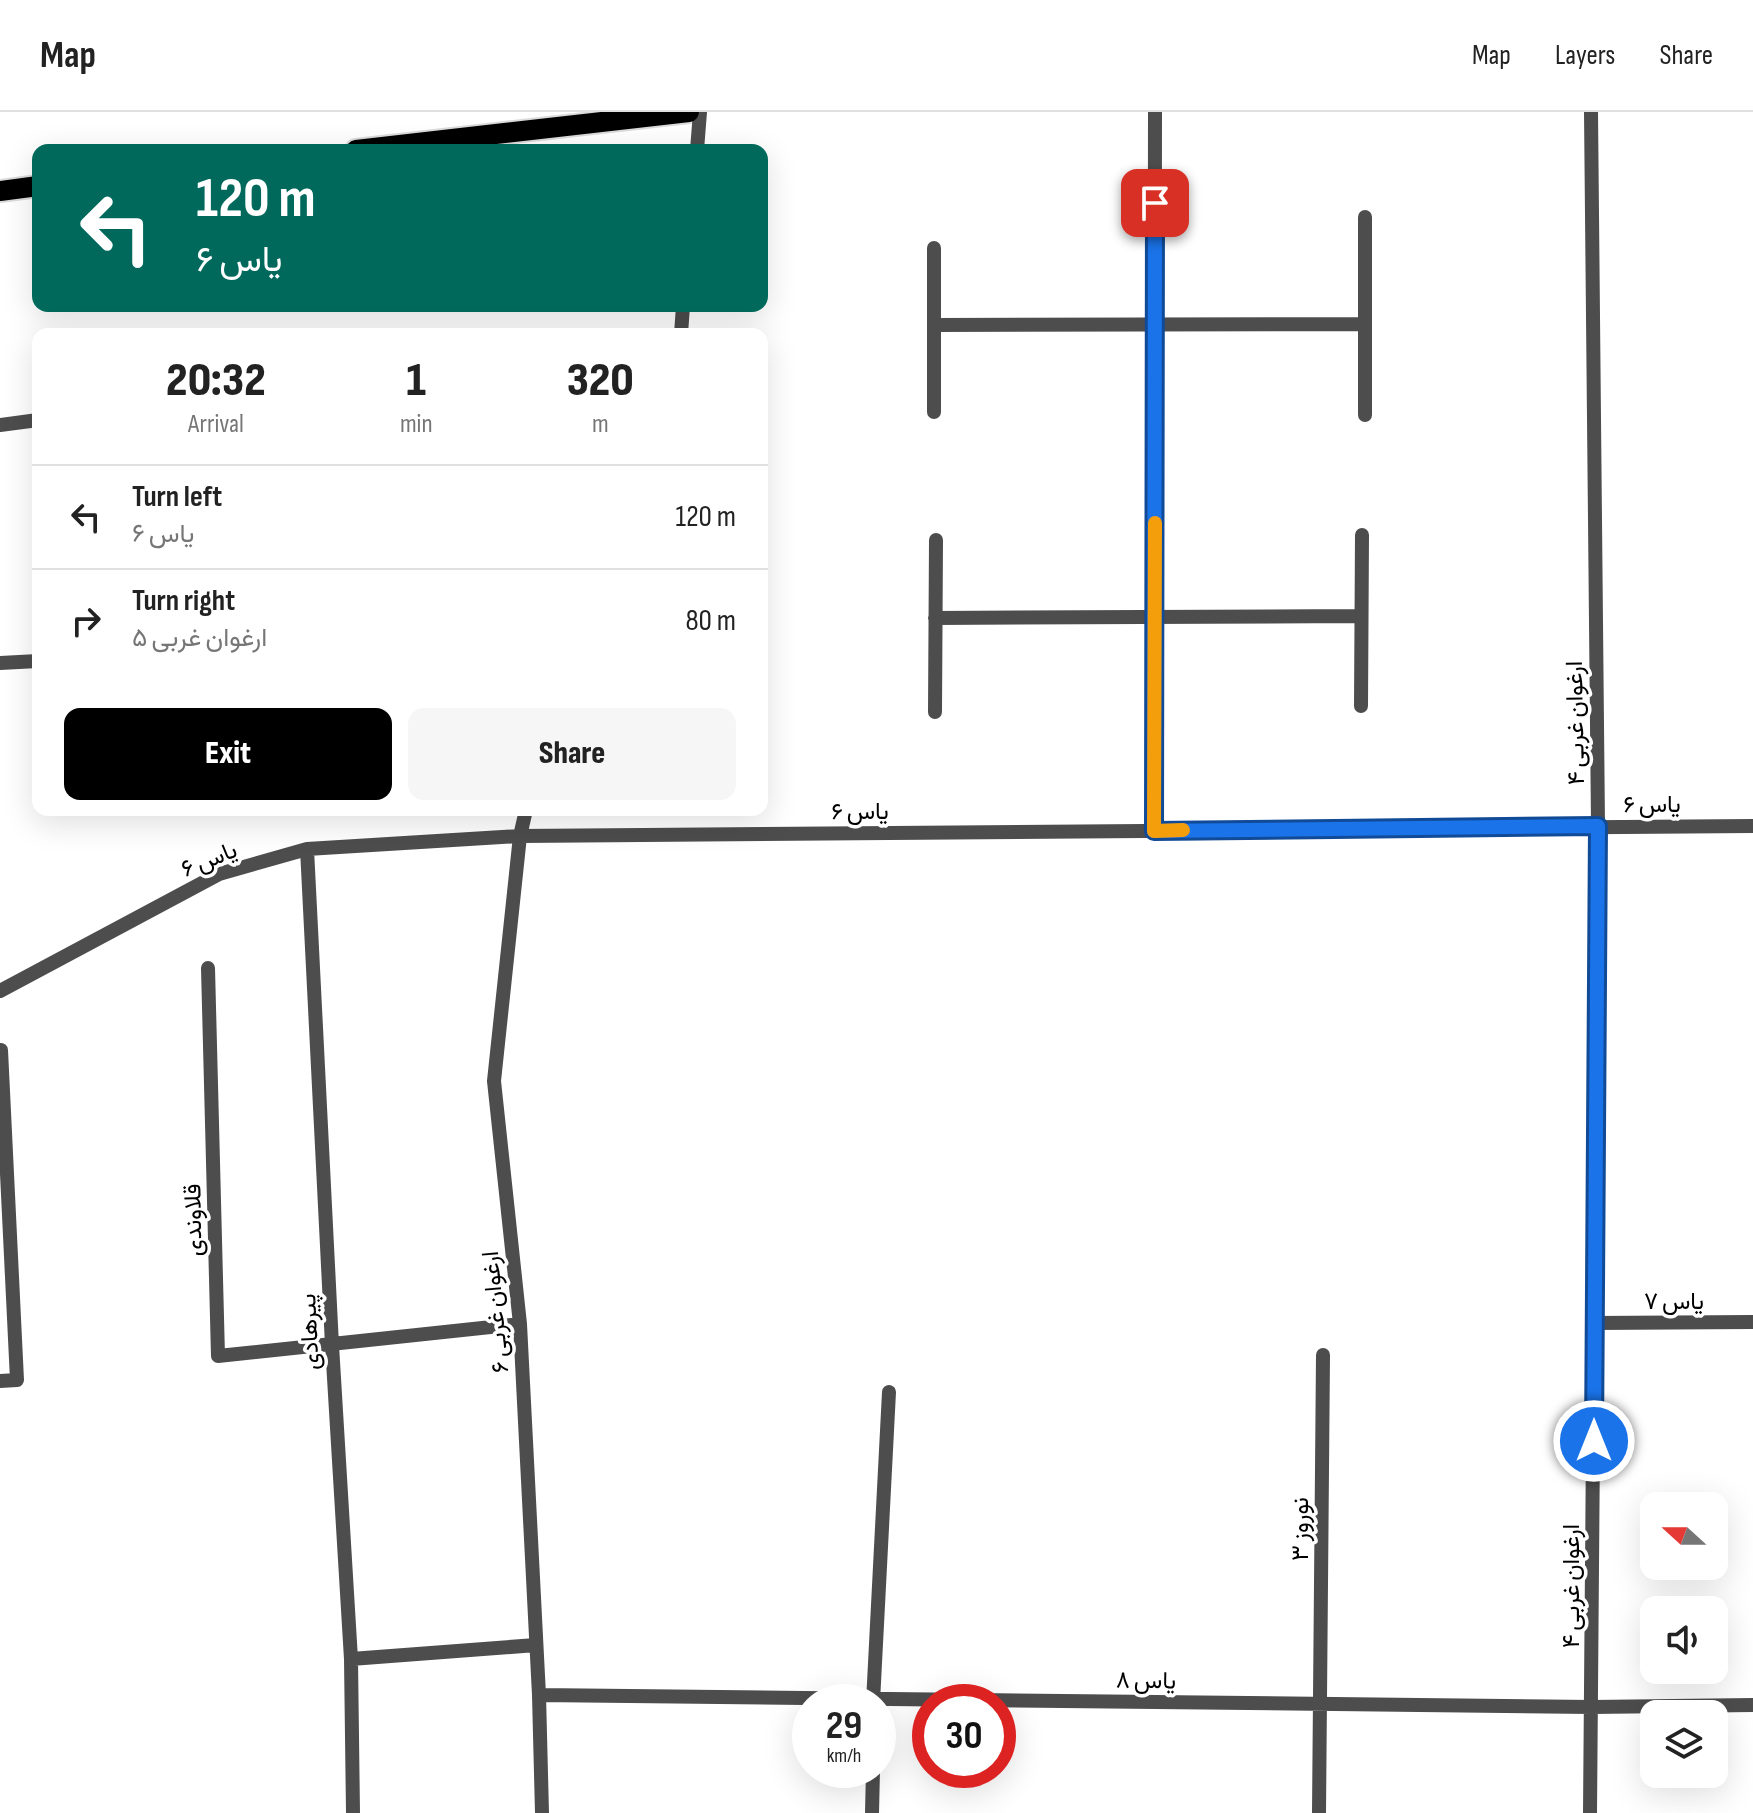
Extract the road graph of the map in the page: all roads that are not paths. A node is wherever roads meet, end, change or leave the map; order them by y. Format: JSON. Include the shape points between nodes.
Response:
{"nodes":[{"id":1,"x":689,"y":112,"type":"edge"},
{"id":2,"x":700,"y":112,"type":"edge"},
{"id":3,"x":1155,"y":112,"type":"edge"},
{"id":4,"x":1591,"y":112,"type":"edge"},
{"id":5,"x":409,"y":144,"type":"edge"},
{"id":6,"x":697,"y":144,"type":"edge"},
{"id":7,"x":32,"y":187,"type":"edge"},
{"id":8,"x":0,"y":191,"type":"edge"},
{"id":9,"x":1365,"y":217,"type":"dead end"},
{"id":10,"x":934,"y":248,"type":"dead end"},
{"id":11,"x":1365,"y":324,"type":"junction"},
{"id":12,"x":934,"y":325,"type":"junction"},
{"id":13,"x":1155,"y":325,"type":"junction"},
{"id":14,"x":934,"y":412,"type":"dead end"},
{"id":15,"x":1365,"y":415,"type":"dead end"},
{"id":16,"x":32,"y":421,"type":"edge"},
{"id":17,"x":0,"y":425,"type":"edge"},
{"id":18,"x":1362,"y":535,"type":"dead end"},
{"id":19,"x":936,"y":540,"type":"dead end"},
{"id":20,"x":1361,"y":616,"type":"junction"},
{"id":21,"x":1154,"y":617,"type":"junction"},
{"id":22,"x":935,"y":618,"type":"junction"},
{"id":23,"x":32,"y":661,"type":"edge"},
{"id":24,"x":0,"y":663,"type":"edge"},
{"id":25,"x":1361,"y":706,"type":"dead end"},
{"id":26,"x":935,"y":712,"type":"dead end"},
{"id":27,"x":525,"y":816,"type":"edge"},
{"id":28,"x":1598,"y":826,"type":"junction"},
{"id":29,"x":1753,"y":826,"type":"edge"},
{"id":30,"x":1154,"y":831,"type":"junction"},
{"id":31,"x":520,"y":836,"type":"junction"},
{"id":32,"x":307,"y":849,"type":"junction"},
{"id":33,"x":208,"y":968,"type":"dead end"},
{"id":34,"x":0,"y":991,"type":"edge"},
{"id":35,"x":1,"y":1050,"type":"edge"},
{"id":36,"x":1753,"y":1322,"type":"edge"},
{"id":37,"x":1594,"y":1323,"type":"junction"},
{"id":38,"x":520,"y":1324,"type":"junction"},
{"id":39,"x":332,"y":1345,"type":"junction"},
{"id":40,"x":1323,"y":1355,"type":"dead end"},
{"id":41,"x":0,"y":1381,"type":"edge"},
{"id":42,"x":889,"y":1392,"type":"dead end"},
{"id":43,"x":536,"y":1645,"type":"junction"},
{"id":44,"x":351,"y":1659,"type":"junction"},
{"id":45,"x":874,"y":1684,"type":"edge"},
{"id":46,"x":539,"y":1695,"type":"junction"},
{"id":47,"x":792,"y":1699,"type":"edge"},
{"id":48,"x":896,"y":1700,"type":"edge"},
{"id":49,"x":1320,"y":1704,"type":"junction"},
{"id":50,"x":1753,"y":1705,"type":"edge"},
{"id":51,"x":1592,"y":1707,"type":"junction"},
{"id":52,"x":873,"y":1788,"type":"edge"},
{"id":53,"x":353,"y":1813,"type":"edge"},
{"id":54,"x":542,"y":1813,"type":"edge"},
{"id":55,"x":872,"y":1813,"type":"edge"},
{"id":56,"x":1319,"y":1813,"type":"edge"},
{"id":57,"x":1590,"y":1813,"type":"edge"}],
"edges":[{"from":1,"to":5,"type":"main road"},
{"from":2,"to":6,"type":"street"},
{"from":3,"to":13,"type":"street"},
{"from":4,"to":28,"type":"street","name":"ارغوان غربی ۴"},
{"from":7,"to":8,"type":"main road"},
{"from":9,"to":11,"type":"street"},
{"from":10,"to":12,"type":"street"},
{"from":11,"to":13,"type":"street"},
{"from":11,"to":15,"type":"street"},
{"from":12,"to":13,"type":"street"},
{"from":12,"to":14,"type":"street"},
{"from":13,"to":21,"type":"street"},
{"from":16,"to":17,"type":"street"},
{"from":18,"to":20,"type":"street"},
{"from":19,"to":22,"type":"street"},
{"from":20,"to":21,"type":"street"},
{"from":20,"to":25,"type":"street"},
{"from":21,"to":22,"type":"street"},
{"from":21,"to":30,"type":"street"},
{"from":22,"to":26,"type":"street"},
{"from":23,"to":24,"type":"street"},
{"from":27,"to":31,"type":"street","name":"ارغوان غربی ۶"},
{"from":28,"to":29,"type":"street","name":"یاس ۶"},
{"from":28,"to":30,"type":"street","name":"یاس ۶"},
{"from":28,"to":37,"type":"street","name":"ارغوان غربی ۴"},
{"from":30,"to":31,"type":"street","name":"یاس ۶"},
{"from":31,"to":32,"type":"street","name":"یاس ۶"},
{"from":31,"to":38,"type":"street","name":"ارغوان غربی ۶","via":[[494,1081]]},
{"from":32,"to":34,"type":"street","name":"یاس ۶","via":[[219,874]]},
{"from":32,"to":39,"type":"street","name":"پیرهادی"},
{"from":33,"to":39,"type":"street","name":"قلاوندی","via":[[218,1356]]},
{"from":35,"to":41,"type":"street","via":[[17,1380]]},
{"from":36,"to":37,"type":"street","name":"یاس ۷"},
{"from":37,"to":51,"type":"street","name":"ارغوان غربی ۴"},
{"from":38,"to":39,"type":"street"},
{"from":38,"to":43,"type":"street","name":"ارغوان غربی ۶"},
{"from":39,"to":44,"type":"street","name":"پیرهادی"},
{"from":40,"to":49,"type":"street","name":"نوروز ۳"},
{"from":42,"to":45,"type":"street"},
{"from":43,"to":44,"type":"street"},
{"from":43,"to":46,"type":"street","name":"ارغوان غربی ۶"},
{"from":44,"to":53,"type":"street","name":"پیرهادی"},
{"from":46,"to":47,"type":"street","name":"یاس ۸"},
{"from":46,"to":54,"type":"street","name":"ارغوان غربی ۶"},
{"from":48,"to":49,"type":"street","name":"یاس ۸"},
{"from":49,"to":51,"type":"street","name":"یاس ۸"},
{"from":49,"to":56,"type":"street","name":"نوروز ۳"},
{"from":50,"to":51,"type":"street","name":"یاس ۸"},
{"from":51,"to":57,"type":"street","name":"ارغوان غربی ۴"},
{"from":52,"to":55,"type":"street"}]}
